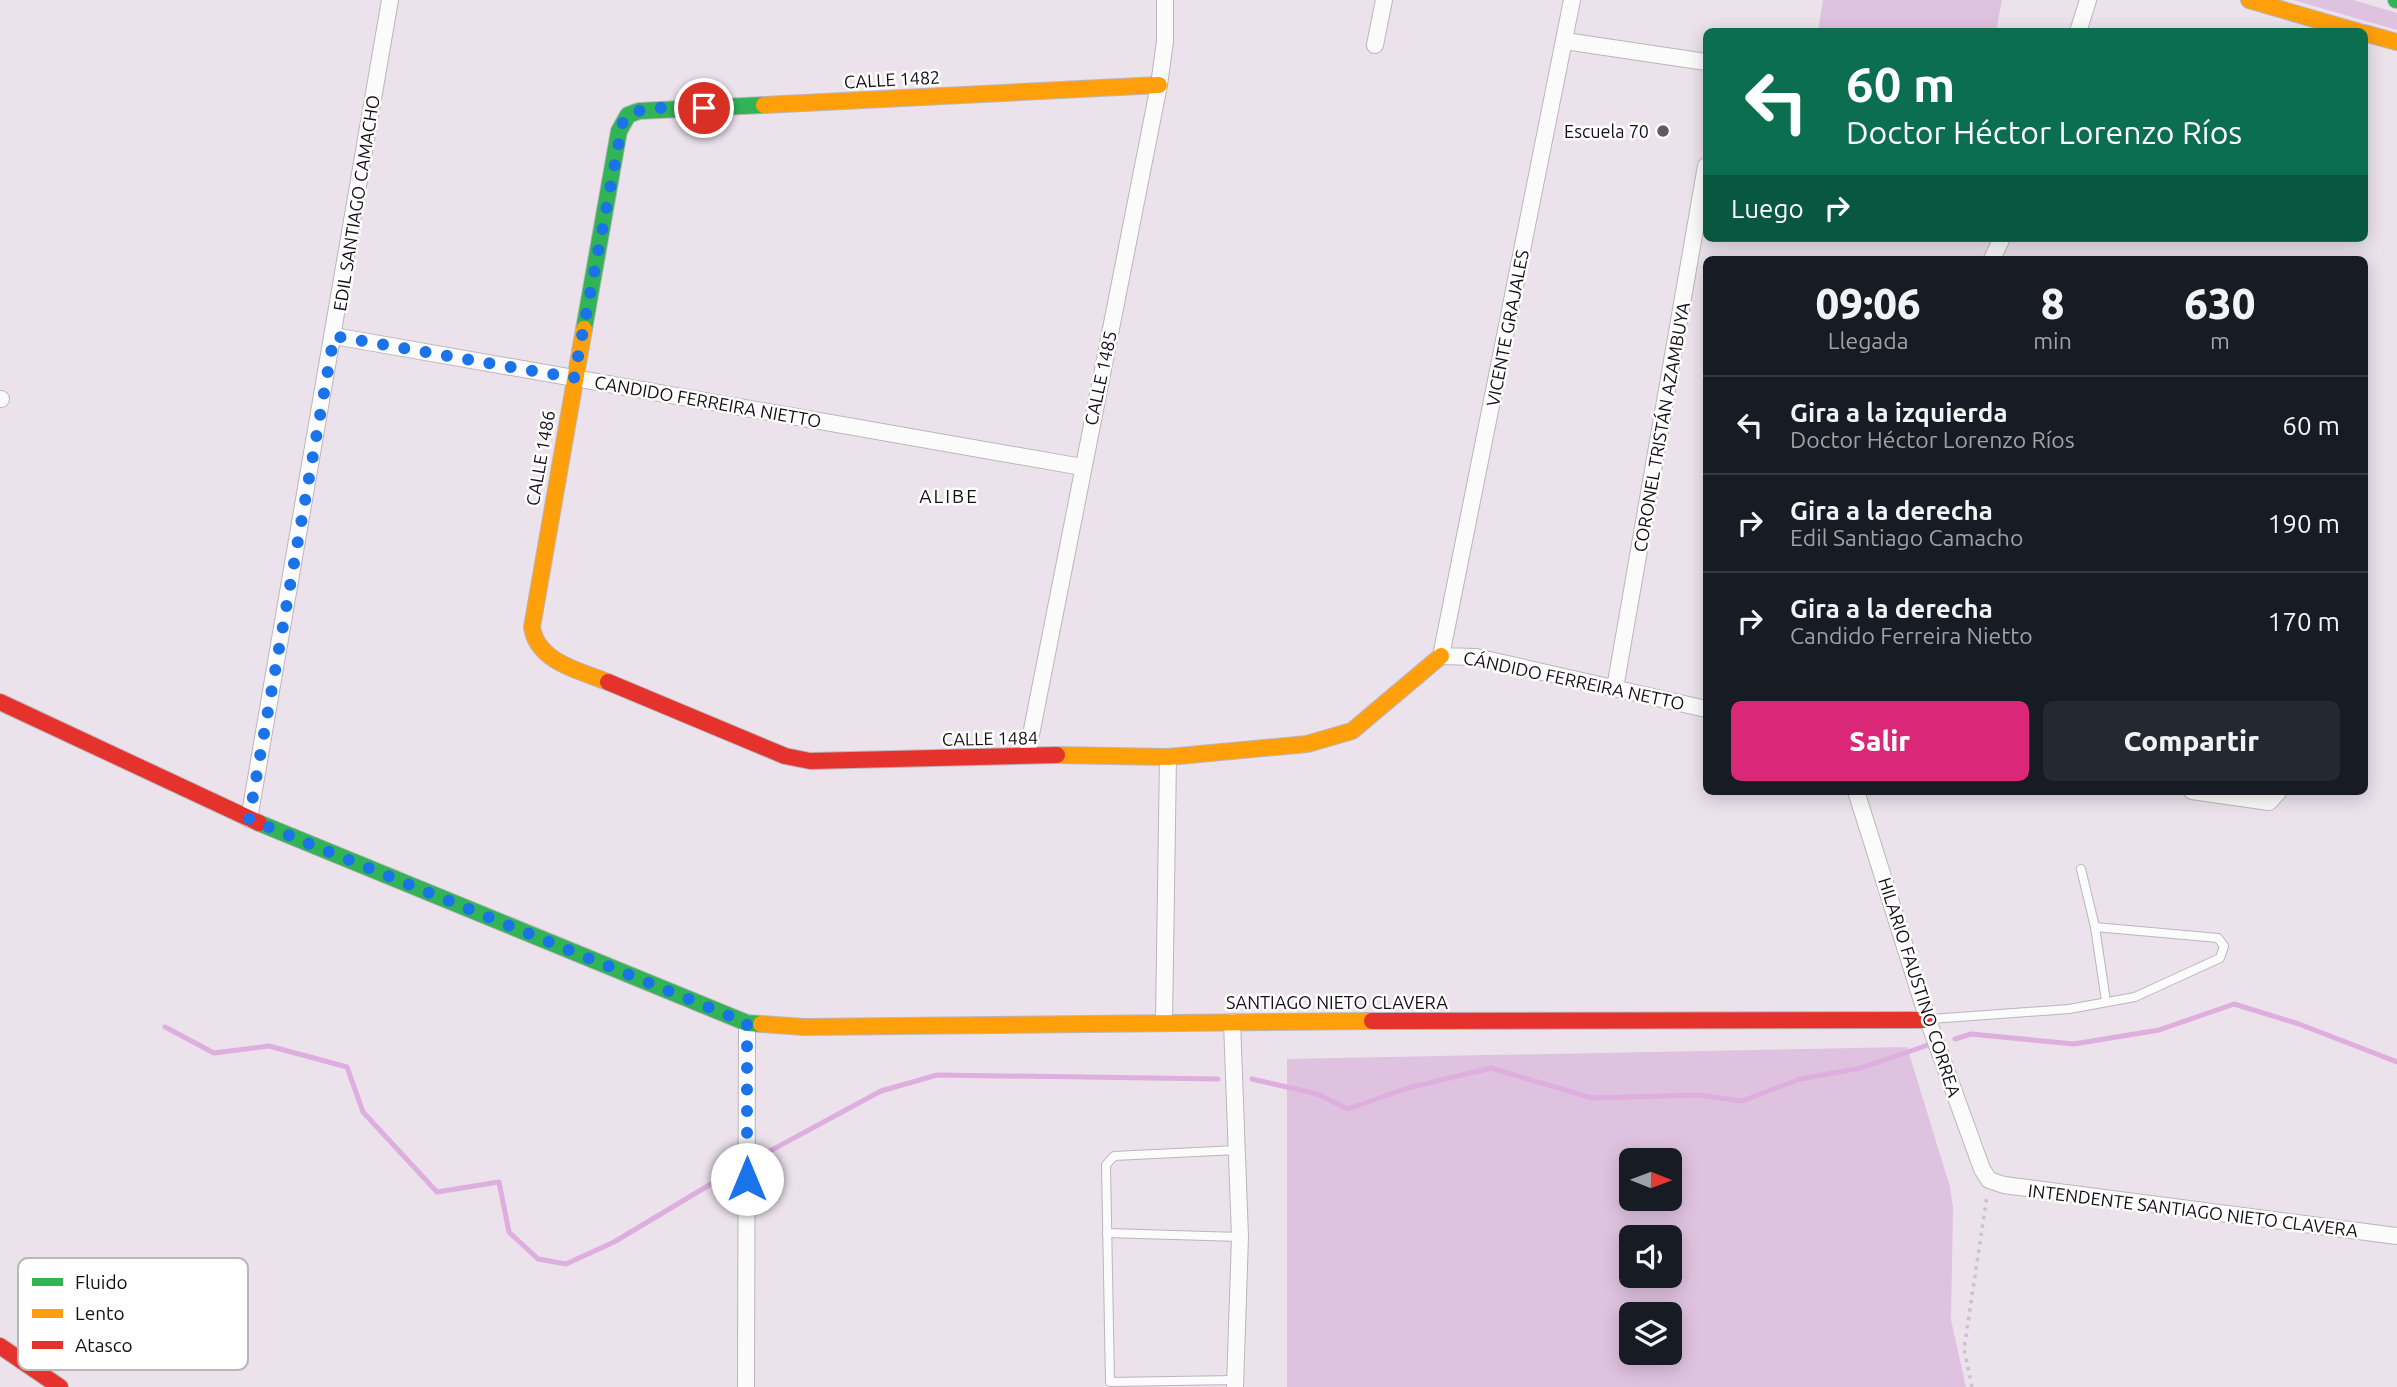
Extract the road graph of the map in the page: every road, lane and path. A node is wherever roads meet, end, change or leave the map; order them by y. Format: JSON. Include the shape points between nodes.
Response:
{"nodes":[{"id":1,"x":390,"y":0,"type":"edge"},
{"id":2,"x":1165,"y":0,"type":"edge"},
{"id":3,"x":1384,"y":0,"type":"edge"},
{"id":4,"x":1572,"y":0,"type":"edge"},
{"id":5,"x":2088,"y":0,"type":"edge"},
{"id":6,"x":2249,"y":0,"type":"edge"},
{"id":7,"x":2079,"y":28,"type":"edge"},
{"id":8,"x":2348,"y":28,"type":"edge"},
{"id":9,"x":2368,"y":34,"type":"edge"},
{"id":10,"x":1565,"y":41,"type":"junction"},
{"id":11,"x":2397,"y":42,"type":"edge"},
{"id":12,"x":1375,"y":44,"type":"dead end"},
{"id":13,"x":1703,"y":62,"type":"edge"},
{"id":14,"x":1159,"y":85,"type":"junction"},
{"id":15,"x":628,"y":115,"type":"joint"},
{"id":16,"x":1703,"y":183,"type":"edge"},
{"id":17,"x":334,"y":336,"type":"junction"},
{"id":18,"x":574,"y":378,"type":"junction"},
{"id":19,"x":1082,"y":467,"type":"junction"},
{"id":20,"x":536,"y":644,"type":"joint"},
{"id":21,"x":1441,"y":656,"type":"junction"},
{"id":22,"x":1615,"y":688,"type":"junction"},
{"id":23,"x":0,"y":702,"type":"edge"},
{"id":24,"x":1703,"y":708,"type":"edge"},
{"id":25,"x":1027,"y":755,"type":"junction"},
{"id":26,"x":1168,"y":757,"type":"junction"},
{"id":27,"x":1857,"y":795,"type":"edge"},
{"id":28,"x":249,"y":819,"type":"junction"},
{"id":29,"x":2081,"y":869,"type":"dead end"},
{"id":30,"x":2095,"y":927,"type":"junction"},
{"id":31,"x":2106,"y":1001,"type":"junction"},
{"id":32,"x":1928,"y":1020,"type":"junction"},
{"id":33,"x":1164,"y":1022,"type":"junction"},
{"id":34,"x":1233,"y":1022,"type":"junction"},
{"id":35,"x":747,"y":1023,"type":"junction"},
{"id":36,"x":1237,"y":1150,"type":"junction"},
{"id":37,"x":1989,"y":1180,"type":"junction"},
{"id":38,"x":1107,"y":1233,"type":"junction"},
{"id":39,"x":2397,"y":1236,"type":"edge"},
{"id":40,"x":1240,"y":1237,"type":"junction"},
{"id":41,"x":0,"y":1346,"type":"edge"},
{"id":42,"x":18,"y":1358,"type":"edge"},
{"id":43,"x":35,"y":1370,"type":"edge"},
{"id":44,"x":1235,"y":1383,"type":"edge"},
{"id":45,"x":60,"y":1387,"type":"edge"},
{"id":46,"x":746,"y":1387,"type":"edge"},
{"id":47,"x":1972,"y":1387,"type":"edge"}],
"edges":[{"from":1,"to":17,"type":"street","name":"EDIL SANTIAGO CAMACHO"},
{"from":2,"to":14,"type":"street","name":"CALLE 1485"},
{"from":3,"to":12,"type":"street"},
{"from":4,"to":10,"type":"street","name":"VICENTE GRAJALES"},
{"from":5,"to":7,"type":"street"},
{"from":6,"to":8,"type":"main road"},
{"from":9,"to":11,"type":"main road"},
{"from":10,"to":13,"type":"street"},
{"from":10,"to":21,"type":"street","name":"VICENTE GRAJALES"},
{"from":14,"to":15,"type":"main road","name":"CALLE 1482"},
{"from":14,"to":19,"type":"street","name":"CALLE 1485"},
{"from":15,"to":18,"type":"main road","name":"CALLE 1486","via":[[619,131]]},
{"from":16,"to":22,"type":"street","name":"CORONEL TRISTÁN AZAMBUYA"},
{"from":17,"to":18,"type":"street","name":"CANDIDO FERREIRA NIETTO"},
{"from":17,"to":28,"type":"street","name":"EDIL SANTIAGO CAMACHO"},
{"from":18,"to":19,"type":"street","name":"CANDIDO FERREIRA NIETTO"},
{"from":18,"to":20,"type":"main road","name":"CALLE 1486","via":[[532,620]]},
{"from":19,"to":25,"type":"street","name":"CALLE 1485"},
{"from":20,"to":25,"type":"main road","name":"CALLE 1484","via":[[556,661],[785,756],[810,761]]},
{"from":21,"to":22,"type":"street","name":"CÁNDIDO FERREIRA NETTO","via":[[1476,657]]},
{"from":21,"to":26,"type":"main road","name":"CALLE 1484","via":[[1352,731],[1333,739]]},
{"from":22,"to":24,"type":"street","name":"CÁNDIDO FERREIRA NETTO"},
{"from":23,"to":28,"type":"main road","name":"SANTIAGO NIETO CLAVERA"},
{"from":25,"to":26,"type":"main road","name":"CALLE 1484"},
{"from":26,"to":33,"type":"street"},
{"from":27,"to":32,"type":"street","name":"HILARIO FAUSTINO CORREA"},
{"from":28,"to":35,"type":"main road","name":"SANTIAGO NIETO CLAVERA"},
{"from":29,"to":30,"type":"lane"},
{"from":30,"to":31,"type":"lane"},
{"from":30,"to":31,"type":"lane","via":[[2218,938],[2224,946],[2220,958],[2135,997]]},
{"from":31,"to":32,"type":"lane","via":[[2069,1009]]},
{"from":32,"to":34,"type":"main road","name":"SANTIAGO NIETO CLAVERA"},
{"from":32,"to":37,"type":"street","name":"HILARIO FAUSTINO CORREA"},
{"from":33,"to":34,"type":"main road","name":"SANTIAGO NIETO CLAVERA"},
{"from":33,"to":35,"type":"main road","name":"SANTIAGO NIETO CLAVERA","via":[[804,1027]]},
{"from":34,"to":36,"type":"street"},
{"from":35,"to":46,"type":"street"},
{"from":36,"to":38,"type":"lane","via":[[1114,1156],[1106,1165]]},
{"from":36,"to":40,"type":"street"},
{"from":37,"to":39,"type":"street","name":"INTENDENTE SANTIAGO NIETO CLAVERA"},
{"from":37,"to":47,"type":"path","via":[[1965,1349]]},
{"from":38,"to":40,"type":"lane"},
{"from":38,"to":44,"type":"lane","via":[[1110,1382]]},
{"from":40,"to":44,"type":"street"},
{"from":41,"to":42,"type":"main road"},
{"from":43,"to":45,"type":"main road"}]}
